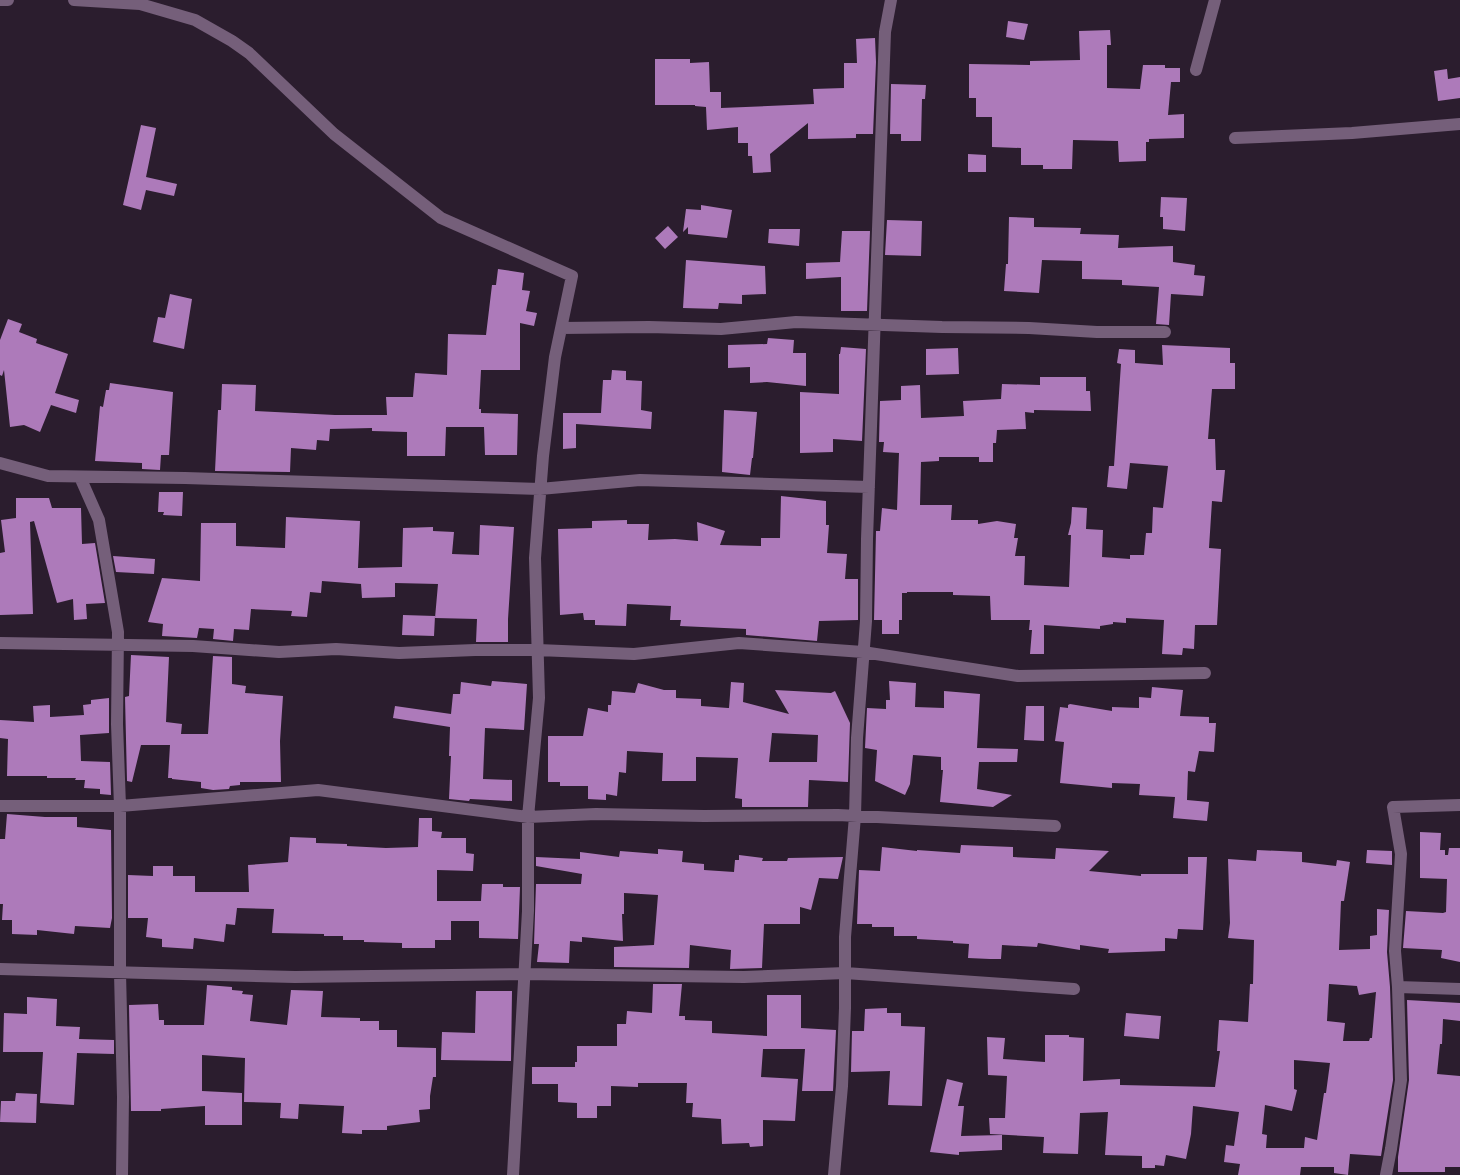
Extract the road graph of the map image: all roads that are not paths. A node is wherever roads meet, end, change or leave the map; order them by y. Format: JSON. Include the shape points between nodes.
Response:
{"nodes":[{"id":1,"x":0,"y":0,"type":"edge"},
{"id":2,"x":8,"y":0,"type":"edge"},
{"id":3,"x":74,"y":0,"type":"edge"},
{"id":4,"x":890,"y":0,"type":"edge"},
{"id":5,"x":1215,"y":0,"type":"edge"},
{"id":6,"x":1196,"y":70,"type":"dead end"},
{"id":7,"x":1460,"y":124,"type":"edge"},
{"id":8,"x":1235,"y":138,"type":"dead end"},
{"id":9,"x":875,"y":325,"type":"junction"},
{"id":10,"x":561,"y":328,"type":"junction"},
{"id":11,"x":1165,"y":332,"type":"dead end"},
{"id":12,"x":0,"y":463,"type":"edge"},
{"id":13,"x":80,"y":477,"type":"junction"},
{"id":14,"x":869,"y":487,"type":"junction"},
{"id":15,"x":540,"y":489,"type":"junction"},
{"id":16,"x":0,"y":643,"type":"edge"},
{"id":17,"x":118,"y":644,"type":"junction"},
{"id":18,"x":538,"y":650,"type":"junction"},
{"id":19,"x":863,"y":652,"type":"junction"},
{"id":20,"x":1205,"y":673,"type":"dead end"},
{"id":21,"x":0,"y":806,"type":"edge"},
{"id":22,"x":120,"y":806,"type":"junction"},
{"id":23,"x":1460,"y":806,"type":"edge"},
{"id":24,"x":855,"y":816,"type":"junction"},
{"id":25,"x":528,"y":817,"type":"junction"},
{"id":26,"x":1055,"y":826,"type":"dead end"},
{"id":27,"x":0,"y":969,"type":"edge"},
{"id":28,"x":120,"y":973,"type":"junction"},
{"id":29,"x":845,"y":973,"type":"junction"},
{"id":30,"x":524,"y":974,"type":"junction"},
{"id":31,"x":1398,"y":986,"type":"junction"},
{"id":32,"x":1074,"y":989,"type":"dead end"},
{"id":33,"x":1460,"y":989,"type":"edge"},
{"id":34,"x":122,"y":1175,"type":"edge"},
{"id":35,"x":513,"y":1175,"type":"edge"},
{"id":36,"x":834,"y":1175,"type":"edge"},
{"id":37,"x":1386,"y":1175,"type":"edge"}],
"edges":[{"from":1,"to":2,"type":"street"},
{"from":3,"to":10,"type":"street","via":[[140,4],[195,20],[232,41],[249,53],[334,134],[441,218],[572,276]]},
{"from":4,"to":9,"type":"street","via":[[885,32]]},
{"from":5,"to":6,"type":"street"},
{"from":7,"to":8,"type":"street"},
{"from":9,"to":10,"type":"street","via":[[796,322],[721,329]]},
{"from":9,"to":11,"type":"street"},
{"from":9,"to":14,"type":"street"},
{"from":10,"to":15,"type":"street"},
{"from":12,"to":13,"type":"street","via":[[48,476]]},
{"from":13,"to":15,"type":"street"},
{"from":13,"to":17,"type":"street","via":[[99,520]]},
{"from":14,"to":15,"type":"street","via":[[640,480]]},
{"from":14,"to":19,"type":"street"},
{"from":15,"to":18,"type":"street","via":[[535,558]]},
{"from":16,"to":17,"type":"street"},
{"from":17,"to":18,"type":"street","via":[[279,652],[336,648],[399,654]]},
{"from":17,"to":22,"type":"street"},
{"from":18,"to":19,"type":"street","via":[[634,654],[739,644]]},
{"from":18,"to":25,"type":"street","via":[[539,698]]},
{"from":19,"to":20,"type":"street","via":[[1018,676]]},
{"from":19,"to":24,"type":"street"},
{"from":21,"to":22,"type":"street"},
{"from":22,"to":25,"type":"street","via":[[318,790]]},
{"from":22,"to":28,"type":"street"},
{"from":23,"to":31,"type":"street","via":[[1392,807],[1401,854],[1395,951]]},
{"from":24,"to":25,"type":"street","via":[[596,814]]},
{"from":24,"to":26,"type":"street"},
{"from":24,"to":29,"type":"street"},
{"from":25,"to":30,"type":"street"},
{"from":27,"to":28,"type":"street"},
{"from":28,"to":30,"type":"street","via":[[295,977]]},
{"from":28,"to":34,"type":"street"},
{"from":29,"to":30,"type":"street","via":[[744,977]]},
{"from":29,"to":32,"type":"street"},
{"from":29,"to":36,"type":"street","via":[[842,1086]]},
{"from":30,"to":35,"type":"street"},
{"from":31,"to":33,"type":"street"},
{"from":31,"to":37,"type":"street","via":[[1401,1080]]}]}
